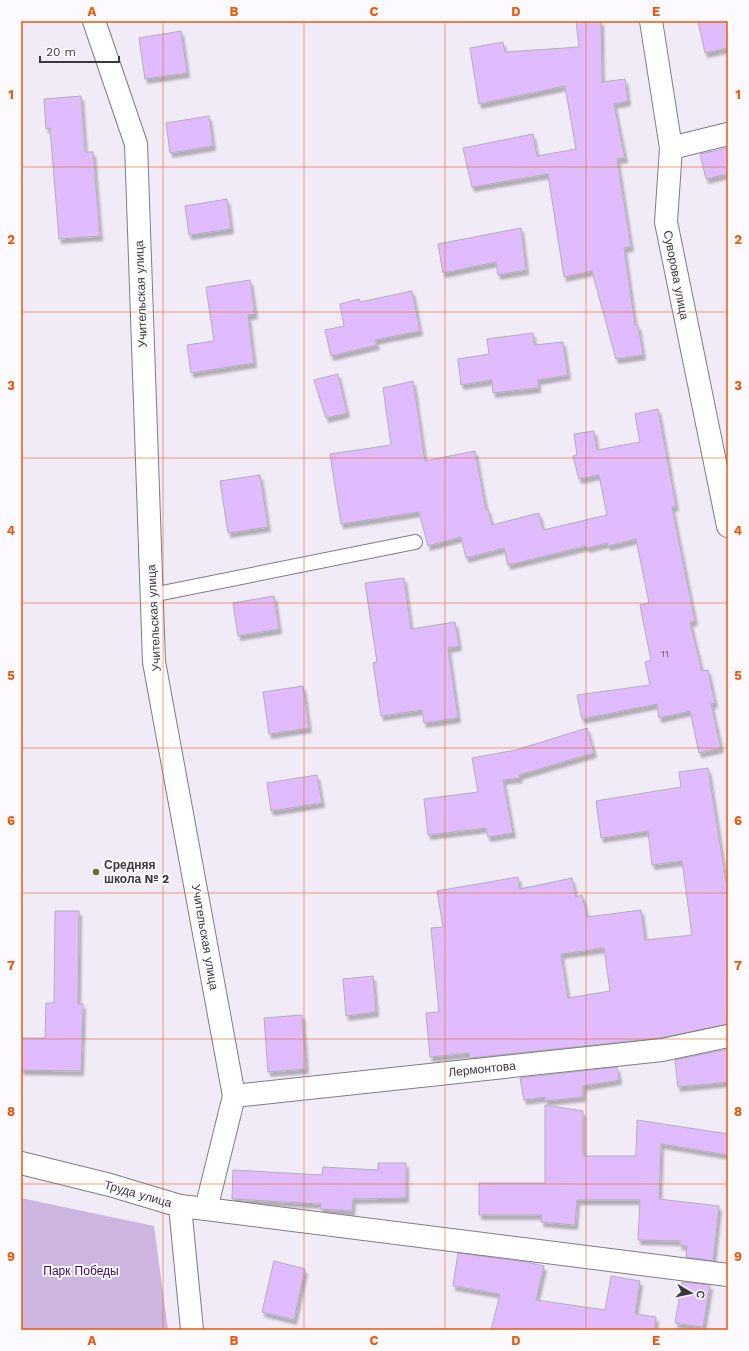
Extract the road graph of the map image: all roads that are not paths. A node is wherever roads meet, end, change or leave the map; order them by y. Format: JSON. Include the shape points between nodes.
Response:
{"nodes":[{"id":1,"x":94,"y":21,"type":"edge"},
{"id":2,"x":651,"y":21,"type":"edge"},
{"id":3,"x":728,"y":134,"type":"edge"},
{"id":4,"x":671,"y":148,"type":"junction"},
{"id":5,"x":728,"y":526,"type":"edge"},
{"id":6,"x":415,"y":542,"type":"dead end"},
{"id":7,"x":152,"y":595,"type":"junction"},
{"id":8,"x":728,"y":1036,"type":"edge"},
{"id":9,"x":234,"y":1096,"type":"junction"},
{"id":10,"x":21,"y":1163,"type":"edge"},
{"id":11,"x":180,"y":1206,"type":"junction"},
{"id":12,"x":206,"y":1209,"type":"junction"},
{"id":13,"x":728,"y":1275,"type":"edge"},
{"id":14,"x":192,"y":1330,"type":"edge"}],
"edges":[{"from":1,"to":7,"type":"street","name":"Учительская улица","via":[[136,144]]},
{"from":2,"to":4,"type":"street","name":"Суворова улица"},
{"from":3,"to":4,"type":"street"},
{"from":4,"to":5,"type":"street","name":"Суворова улица","via":[[666,222]]},
{"from":6,"to":7,"type":"lane"},
{"from":7,"to":9,"type":"street","name":"Учительская улица","via":[[154,662]]},
{"from":8,"to":9,"type":"street","name":"Лермонтова","via":[[662,1050]]},
{"from":9,"to":12,"type":"street","name":"Учительская улица"},
{"from":10,"to":11,"type":"street","name":"Труда улица"},
{"from":11,"to":12,"type":"street"},
{"from":11,"to":14,"type":"street","name":"Труда улица"},
{"from":12,"to":13,"type":"street"}]}
